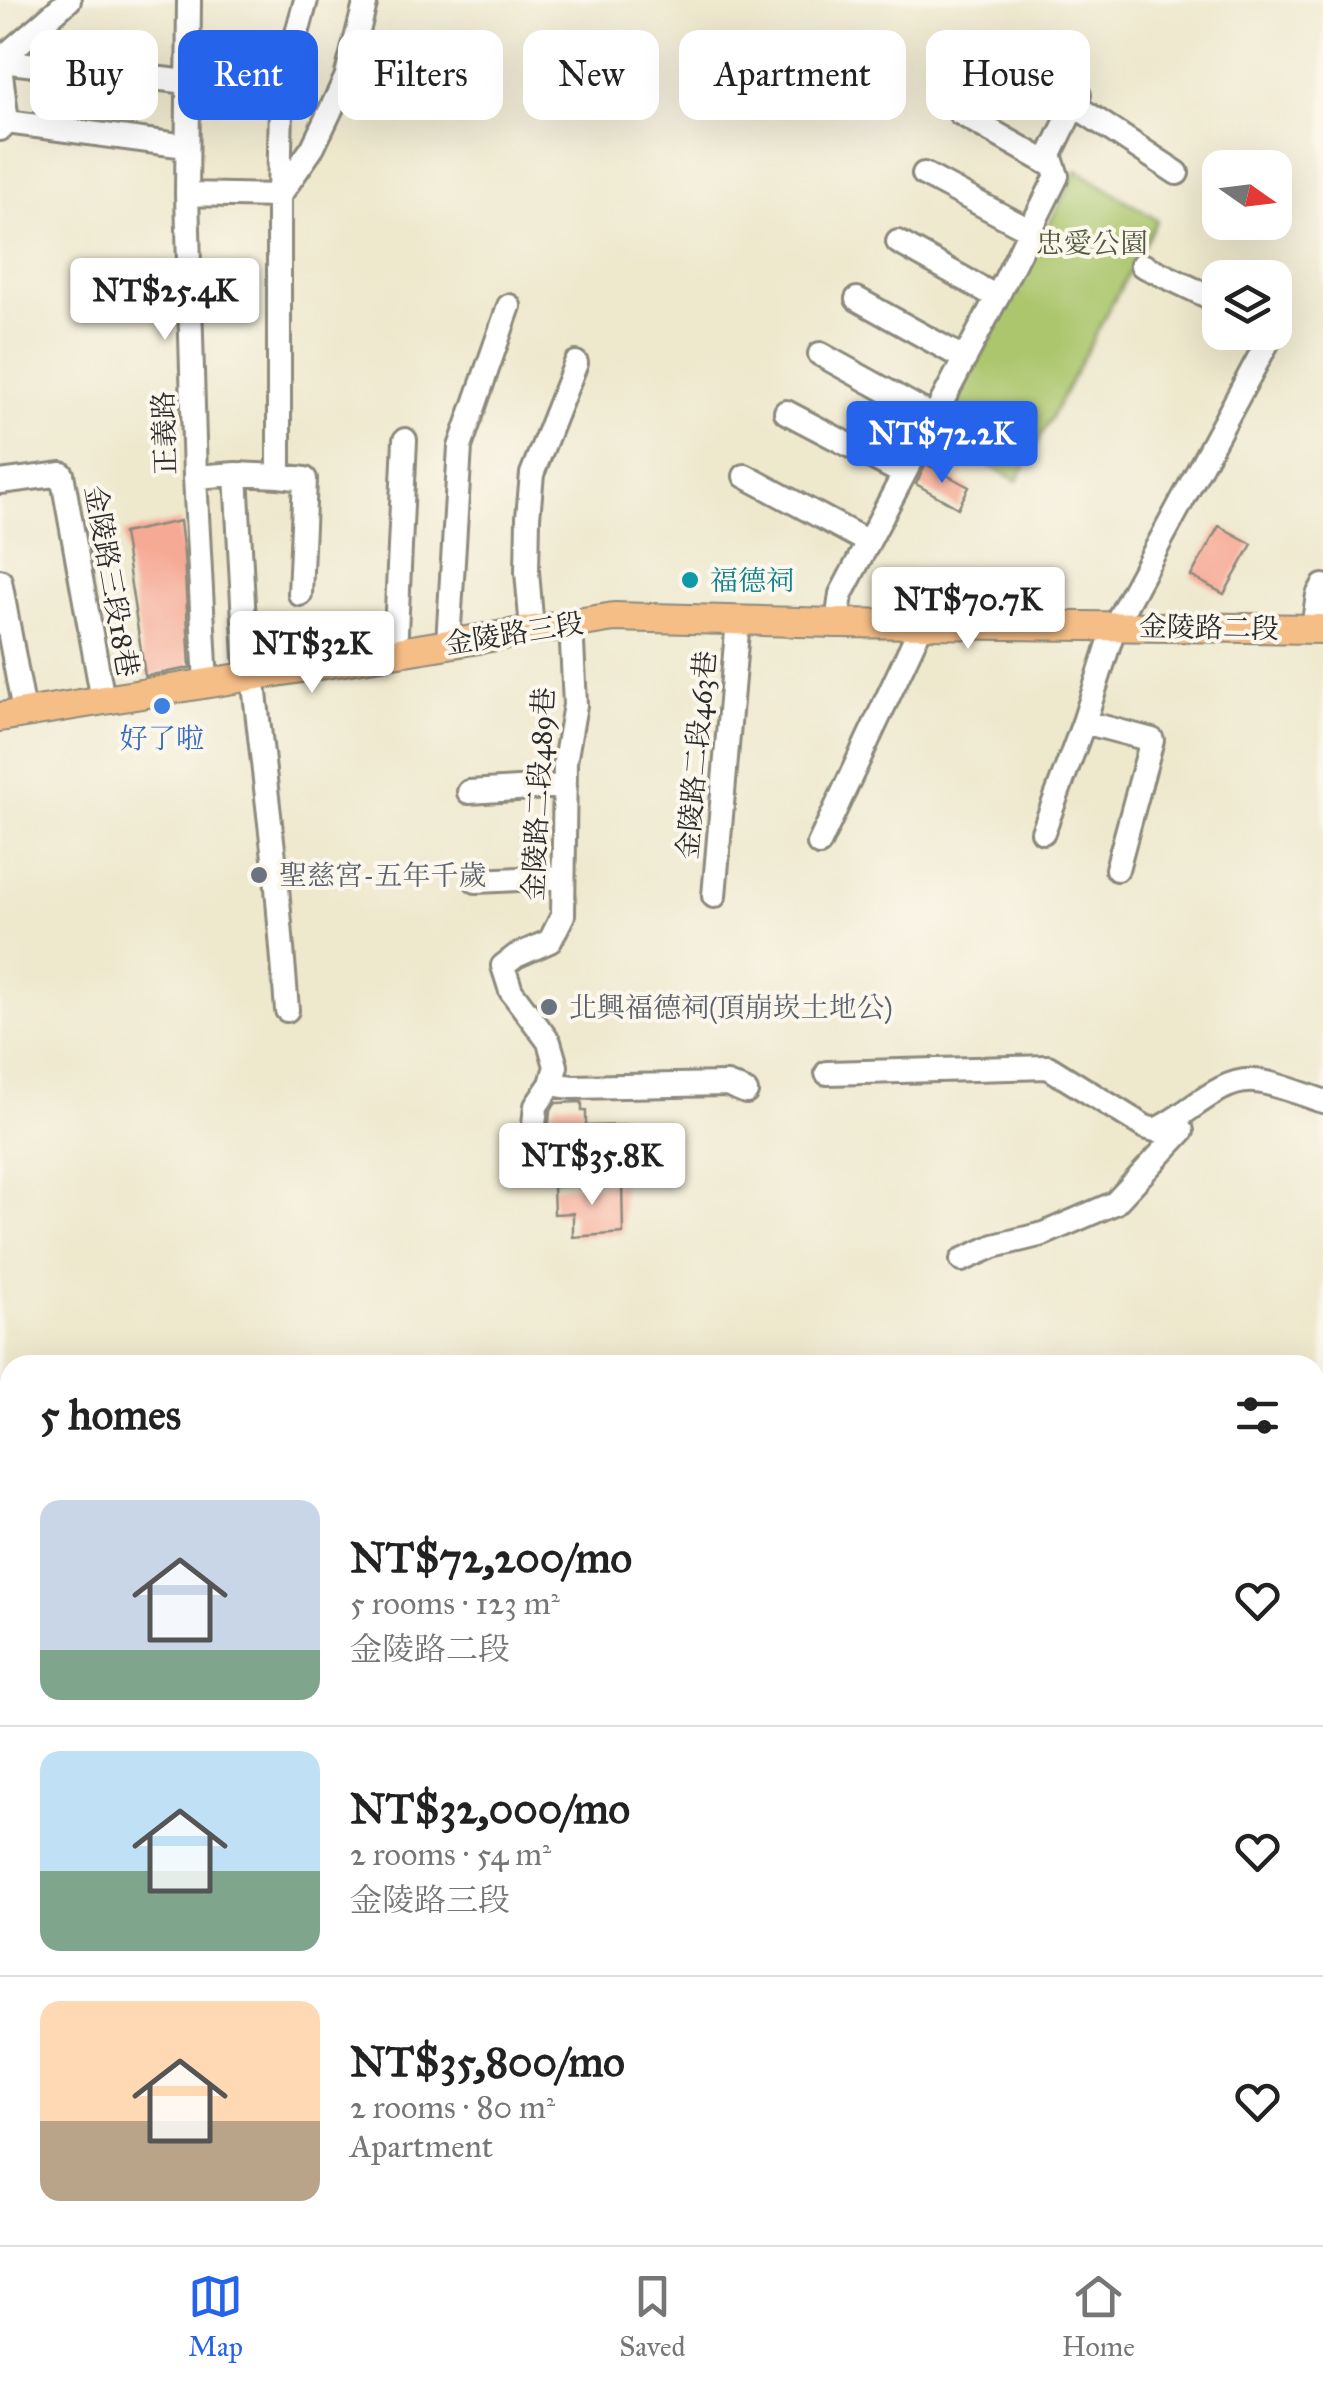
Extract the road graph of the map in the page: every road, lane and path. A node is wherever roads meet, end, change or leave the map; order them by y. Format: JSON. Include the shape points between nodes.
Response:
{"nodes":[{"id":1,"x":70,"y":0,"type":"edge"},
{"id":2,"x":190,"y":0,"type":"edge"},
{"id":3,"x":306,"y":0,"type":"edge"},
{"id":4,"x":366,"y":0,"type":"edge"},
{"id":5,"x":189,"y":30,"type":"edge"},
{"id":6,"x":0,"y":62,"type":"edge"},
{"id":7,"x":178,"y":81,"type":"edge"},
{"id":8,"x":1090,"y":116,"type":"edge"},
{"id":9,"x":187,"y":120,"type":"edge"},
{"id":10,"x":972,"y":120,"type":"edge"},
{"id":11,"x":1067,"y":120,"type":"edge"},
{"id":12,"x":4,"y":125,"type":"edge"},
{"id":13,"x":186,"y":146,"type":"junction"},
{"id":14,"x":1053,"y":166,"type":"junction"},
{"id":15,"x":1177,"y":173,"type":"dead end"},
{"id":16,"x":924,"y":174,"type":"dead end"},
{"id":17,"x":187,"y":194,"type":"junction"},
{"id":18,"x":278,"y":196,"type":"junction"},
{"id":19,"x":1031,"y":231,"type":"junction"},
{"id":20,"x":898,"y":242,"type":"dead end"},
{"id":21,"x":1142,"y":265,"type":"dead end"},
{"id":22,"x":1202,"y":293,"type":"edge"},
{"id":23,"x":997,"y":297,"type":"junction"},
{"id":24,"x":856,"y":299,"type":"dead end"},
{"id":25,"x":509,"y":306,"type":"dead end"},
{"id":26,"x":1263,"y":350,"type":"edge"},
{"id":27,"x":820,"y":354,"type":"dead end"},
{"id":28,"x":964,"y":359,"type":"junction"},
{"id":29,"x":576,"y":363,"type":"dead end"},
{"id":30,"x":786,"y":412,"type":"dead end"},
{"id":31,"x":934,"y":417,"type":"junction"},
{"id":32,"x":405,"y":440,"type":"dead end"},
{"id":33,"x":236,"y":474,"type":"junction"},
{"id":34,"x":904,"y":474,"type":"junction"},
{"id":35,"x":279,"y":476,"type":"junction"},
{"id":36,"x":745,"y":476,"type":"dead end"},
{"id":37,"x":196,"y":477,"type":"junction"},
{"id":38,"x":0,"y":482,"type":"edge"},
{"id":39,"x":868,"y":542,"type":"junction"},
{"id":40,"x":0,"y":581,"type":"edge"},
{"id":41,"x":1323,"y":586,"type":"edge"},
{"id":42,"x":300,"y":594,"type":"dead end"},
{"id":43,"x":614,"y":617,"type":"joint"},
{"id":44,"x":738,"y":620,"type":"junction"},
{"id":45,"x":923,"y":622,"type":"junction"},
{"id":46,"x":572,"y":623,"type":"junction"},
{"id":47,"x":837,"y":623,"type":"junction"},
{"id":48,"x":1115,"y":625,"type":"junction"},
{"id":49,"x":1318,"y":628,"type":"edge"},
{"id":50,"x":532,"y":629,"type":"junction"},
{"id":51,"x":448,"y":644,"type":"junction"},
{"id":52,"x":395,"y":653,"type":"junction"},
{"id":53,"x":252,"y":676,"type":"junction"},
{"id":54,"x":206,"y":684,"type":"junction"},
{"id":55,"x":103,"y":700,"type":"junction"},
{"id":56,"x":12,"y":715,"type":"edge"},
{"id":57,"x":1084,"y":722,"type":"junction"},
{"id":58,"x":564,"y":786,"type":"junction"},
{"id":59,"x":470,"y":792,"type":"dead end"},
{"id":60,"x":1043,"y":832,"type":"dead end"},
{"id":61,"x":819,"y":844,"type":"dead end"},
{"id":62,"x":1117,"y":869,"type":"dead end"},
{"id":63,"x":563,"y":877,"type":"junction"},
{"id":64,"x":476,"y":880,"type":"dead end"},
{"id":65,"x":714,"y":896,"type":"dead end"},
{"id":66,"x":288,"y":1010,"type":"dead end"},
{"id":67,"x":827,"y":1073,"type":"dead end"},
{"id":68,"x":551,"y":1084,"type":"junction"},
{"id":69,"x":746,"y":1092,"type":"dead end"},
{"id":70,"x":1323,"y":1101,"type":"edge"},
{"id":71,"x":1173,"y":1122,"type":"junction"},
{"id":72,"x":532,"y":1152,"type":"dead end"},
{"id":73,"x":962,"y":1260,"type":"dead end"},
{"id":74,"x":251,"y":2245,"type":"edge"},
{"id":75,"x":262,"y":2245,"type":"edge"}],
"edges":[{"from":1,"to":6,"type":"street"},
{"from":2,"to":5,"type":"street","name":"正義路"},
{"from":3,"to":18,"type":"street","via":[[281,105]]},
{"from":4,"to":18,"type":"street","via":[[346,78],[313,148]]},
{"from":6,"to":7,"type":"street"},
{"from":6,"to":12,"type":"street"},
{"from":8,"to":15,"type":"street"},
{"from":9,"to":13,"type":"street","name":"正義路"},
{"from":10,"to":14,"type":"street"},
{"from":11,"to":14,"type":"street","via":[[1050,155]]},
{"from":12,"to":13,"type":"street"},
{"from":13,"to":17,"type":"street","name":"正義路"},
{"from":14,"to":19,"type":"street","via":[[1056,176]]},
{"from":16,"to":19,"type":"street"},
{"from":17,"to":18,"type":"street"},
{"from":17,"to":37,"type":"street","name":"正義路"},
{"from":18,"to":35,"type":"street"},
{"from":19,"to":23,"type":"street"},
{"from":20,"to":23,"type":"street"},
{"from":21,"to":22,"type":"street"},
{"from":23,"to":28,"type":"street"},
{"from":24,"to":28,"type":"street"},
{"from":25,"to":51,"type":"street","via":[[460,447]]},
{"from":26,"to":48,"type":"street"},
{"from":27,"to":31,"type":"street"},
{"from":28,"to":31,"type":"street"},
{"from":29,"to":50,"type":"street","via":[[532,474]]},
{"from":30,"to":34,"type":"street"},
{"from":31,"to":34,"type":"street"},
{"from":32,"to":52,"type":"street"},
{"from":33,"to":35,"type":"street"},
{"from":33,"to":37,"type":"street"},
{"from":33,"to":53,"type":"street"},
{"from":34,"to":39,"type":"street"},
{"from":35,"to":42,"type":"street","via":[[305,479]]},
{"from":36,"to":39,"type":"street"},
{"from":37,"to":54,"type":"street","name":"正義路"},
{"from":38,"to":55,"type":"street","name":"金陵路三段18巷","via":[[62,474]]},
{"from":39,"to":47,"type":"street","via":[[841,594]]},
{"from":40,"to":56,"type":"street"},
{"from":41,"to":49,"type":"street"},
{"from":43,"to":44,"type":"main road","name":"金陵路二段"},
{"from":43,"to":46,"type":"main road","name":"金陵路三段"},
{"from":44,"to":47,"type":"main road","name":"金陵路二段"},
{"from":44,"to":65,"type":"street","name":"金陵路二段463巷"},
{"from":45,"to":47,"type":"main road","name":"金陵路二段"},
{"from":45,"to":48,"type":"main road","name":"金陵路二段"},
{"from":45,"to":61,"type":"street"},
{"from":46,"to":50,"type":"main road","name":"金陵路三段"},
{"from":46,"to":58,"type":"street","name":"金陵路二段489巷","via":[[575,705]]},
{"from":48,"to":49,"type":"main road","name":"金陵路二段"},
{"from":48,"to":57,"type":"street"},
{"from":50,"to":51,"type":"main road","name":"金陵路三段"},
{"from":51,"to":52,"type":"main road","name":"金陵路三段"},
{"from":52,"to":53,"type":"main road","name":"金陵路三段"},
{"from":53,"to":54,"type":"main road","name":"金陵路三段"},
{"from":53,"to":66,"type":"street"},
{"from":54,"to":55,"type":"main road","name":"金陵路三段"},
{"from":55,"to":56,"type":"main road","name":"金陵路三段"},
{"from":57,"to":60,"type":"street"},
{"from":57,"to":62,"type":"street","via":[[1152,740]]},
{"from":58,"to":59,"type":"street"},
{"from":58,"to":63,"type":"street","name":"金陵路二段489巷"},
{"from":63,"to":64,"type":"street"},
{"from":63,"to":68,"type":"street","name":"金陵路二段489巷","via":[[563,914],[550,940],[504,966],[511,991],[549,1042],[556,1066]]},
{"from":67,"to":71,"type":"street","via":[[1048,1067],[1154,1130]]},
{"from":68,"to":69,"type":"street","via":[[727,1084]]},
{"from":68,"to":72,"type":"street","via":[[536,1106]]},
{"from":70,"to":71,"type":"street","via":[[1254,1081],[1234,1083]]},
{"from":71,"to":73,"type":"street","via":[[1182,1131],[1115,1203]]},
{"from":74,"to":75,"type":"street"}]}
